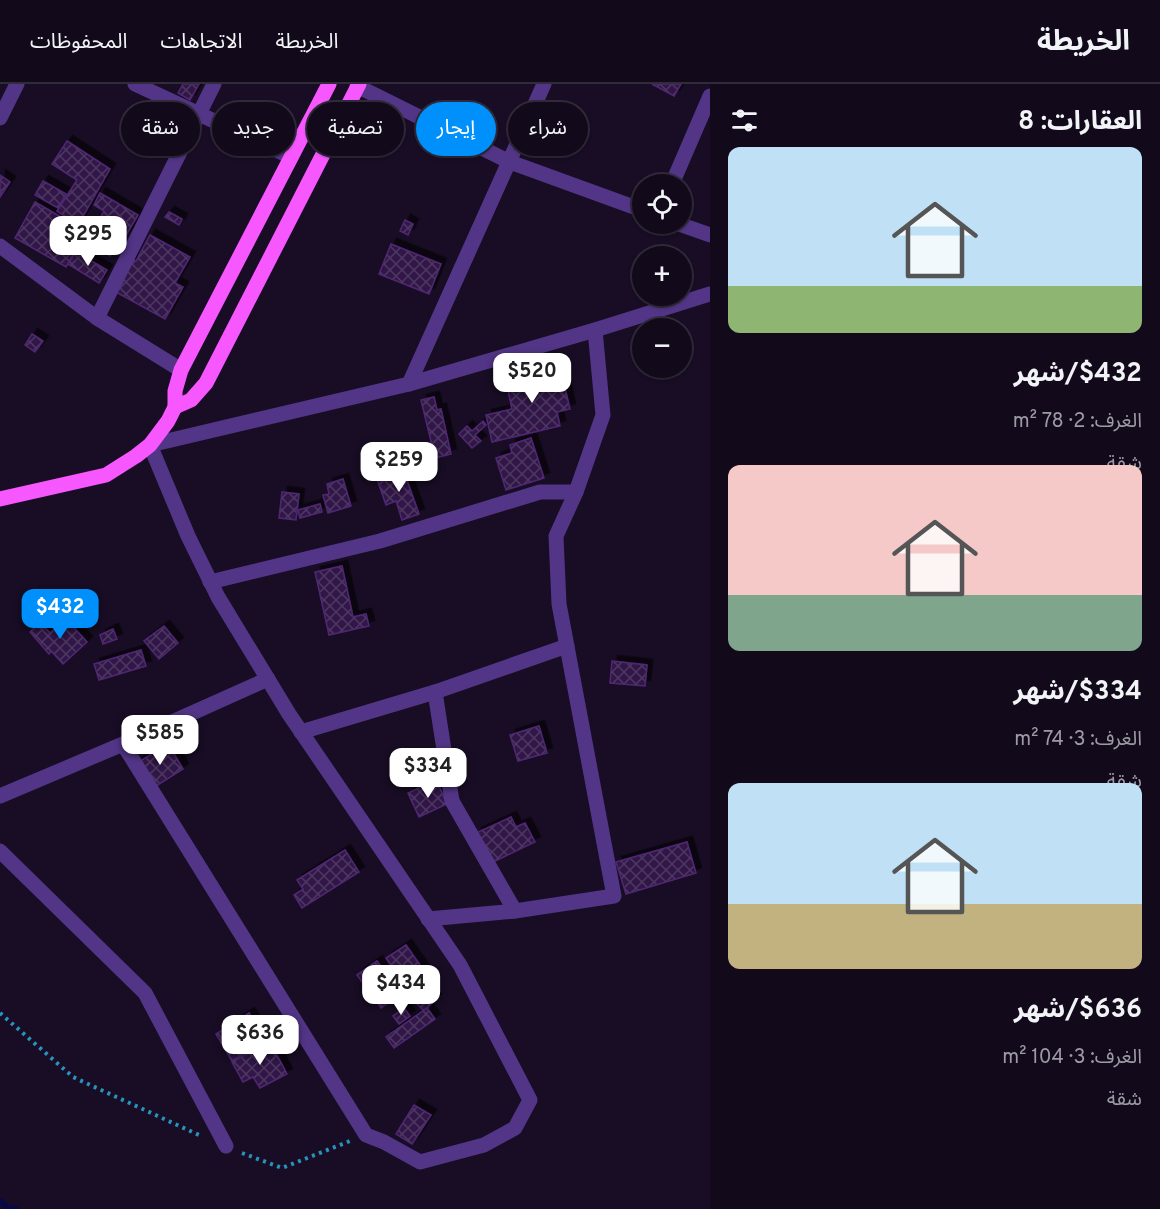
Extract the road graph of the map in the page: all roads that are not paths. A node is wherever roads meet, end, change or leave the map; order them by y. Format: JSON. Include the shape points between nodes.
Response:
{"nodes":[{"id":1,"x":17,"y":84,"type":"edge"},
{"id":2,"x":135,"y":84,"type":"edge"},
{"id":3,"x":214,"y":84,"type":"edge"},
{"id":4,"x":328,"y":84,"type":"edge"},
{"id":5,"x":544,"y":84,"type":"edge"},
{"id":6,"x":358,"y":85,"type":"edge"},
{"id":7,"x":710,"y":96,"type":"edge"},
{"id":8,"x":173,"y":102,"type":"edge"},
{"id":9,"x":200,"y":112,"type":"edge"},
{"id":10,"x":200,"y":114,"type":"edge"},
{"id":11,"x":0,"y":118,"type":"edge"},
{"id":12,"x":178,"y":156,"type":"edge"},
{"id":13,"x":291,"y":157,"type":"junction"},
{"id":14,"x":510,"y":162,"type":"junction"},
{"id":15,"x":676,"y":174,"type":"edge"},
{"id":16,"x":632,"y":206,"type":"edge"},
{"id":17,"x":692,"y":229,"type":"edge"},
{"id":18,"x":710,"y":235,"type":"edge"},
{"id":19,"x":0,"y":246,"type":"edge"},
{"id":20,"x":710,"y":294,"type":"edge"},
{"id":21,"x":97,"y":318,"type":"junction"},
{"id":22,"x":595,"y":330,"type":"junction"},
{"id":23,"x":181,"y":370,"type":"junction"},
{"id":24,"x":409,"y":384,"type":"junction"},
{"id":25,"x":175,"y":407,"type":"junction"},
{"id":26,"x":150,"y":445,"type":"junction"},
{"id":27,"x":576,"y":492,"type":"junction"},
{"id":28,"x":0,"y":500,"type":"edge"},
{"id":29,"x":210,"y":582,"type":"junction"},
{"id":30,"x":567,"y":646,"type":"junction"},
{"id":31,"x":268,"y":678,"type":"junction"},
{"id":32,"x":435,"y":692,"type":"junction"},
{"id":33,"x":301,"y":732,"type":"junction"},
{"id":34,"x":123,"y":744,"type":"junction"},
{"id":35,"x":0,"y":796,"type":"edge"},
{"id":36,"x":0,"y":851,"type":"edge"},
{"id":37,"x":515,"y":911,"type":"junction"},
{"id":38,"x":428,"y":919,"type":"junction"},
{"id":39,"x":226,"y":1146,"type":"road end"}],
"edges":[{"from":1,"to":11,"type":"street"},
{"from":2,"to":8,"type":"street"},
{"from":3,"to":9,"type":"street"},
{"from":4,"to":13,"type":"main road"},
{"from":5,"to":14,"type":"street"},
{"from":6,"to":14,"type":"street"},
{"from":6,"to":25,"type":"main road","via":[[206,383],[191,400]]},
{"from":7,"to":15,"type":"street"},
{"from":10,"to":13,"type":"street"},
{"from":12,"to":21,"type":"street"},
{"from":13,"to":23,"type":"main road"},
{"from":14,"to":16,"type":"street"},
{"from":14,"to":24,"type":"street"},
{"from":17,"to":18,"type":"street"},
{"from":19,"to":21,"type":"street"},
{"from":20,"to":22,"type":"street"},
{"from":21,"to":23,"type":"street"},
{"from":22,"to":24,"type":"street"},
{"from":22,"to":27,"type":"street","via":[[603,415]]},
{"from":23,"to":25,"type":"main road"},
{"from":24,"to":26,"type":"street"},
{"from":25,"to":26,"type":"main road"},
{"from":26,"to":28,"type":"main road","via":[[106,474]]},
{"from":26,"to":29,"type":"street"},
{"from":27,"to":29,"type":"street","via":[[540,492],[380,541]]},
{"from":27,"to":30,"type":"street","via":[[556,536],[559,604]]},
{"from":29,"to":31,"type":"street"},
{"from":30,"to":32,"type":"street"},
{"from":30,"to":37,"type":"street","via":[[614,896]]},
{"from":31,"to":33,"type":"street"},
{"from":31,"to":34,"type":"street"},
{"from":32,"to":33,"type":"street"},
{"from":32,"to":37,"type":"street","via":[[452,801]]},
{"from":33,"to":38,"type":"street"},
{"from":34,"to":35,"type":"street"},
{"from":34,"to":38,"type":"street","via":[[366,1135],[420,1162],[484,1145],[515,1128],[530,1100],[460,965]]},
{"from":36,"to":39,"type":"street","via":[[145,993]]},
{"from":37,"to":38,"type":"street"}]}
